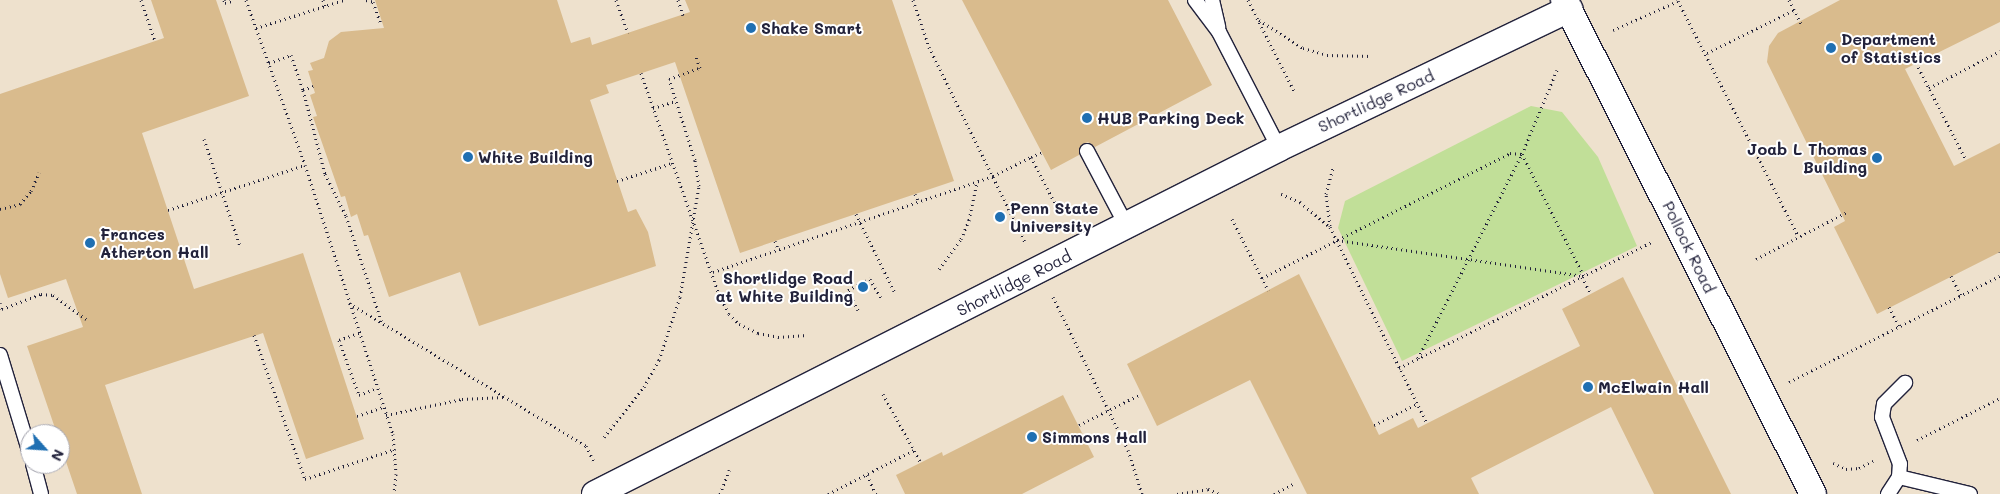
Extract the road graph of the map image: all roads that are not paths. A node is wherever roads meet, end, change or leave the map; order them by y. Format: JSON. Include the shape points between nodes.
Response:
{"nodes":[{"id":1,"x":1195,"y":0,"type":"edge"},
{"id":2,"x":1212,"y":0,"type":"edge"},
{"id":3,"x":1567,"y":4,"type":"edge"},
{"id":4,"x":1219,"y":32,"type":"junction"},
{"id":5,"x":1279,"y":148,"type":"junction"},
{"id":6,"x":1087,"y":151,"type":"dead end"},
{"id":7,"x":1126,"y":225,"type":"junction"},
{"id":8,"x":0,"y":355,"type":"edge"},
{"id":9,"x":1905,"y":383,"type":"dead end"},
{"id":10,"x":21,"y":424,"type":"edge"},
{"id":11,"x":36,"y":474,"type":"edge"},
{"id":12,"x":1899,"y":477,"type":"junction"},
{"id":13,"x":41,"y":494,"type":"edge"},
{"id":14,"x":595,"y":494,"type":"edge"},
{"id":15,"x":1813,"y":494,"type":"edge"},
{"id":16,"x":1888,"y":494,"type":"edge"},
{"id":17,"x":1970,"y":494,"type":"edge"}],
"edges":[{"from":1,"to":4,"type":"lane"},
{"from":2,"to":4,"type":"lane"},
{"from":3,"to":5,"type":"street","name":"Shortlidge Road"},
{"from":3,"to":15,"type":"street","name":"Pollock Road"},
{"from":4,"to":5,"type":"lane"},
{"from":5,"to":7,"type":"street","name":"Shortlidge Road"},
{"from":6,"to":7,"type":"lane"},
{"from":7,"to":14,"type":"street","name":"Shortlidge Road"},
{"from":8,"to":10,"type":"lane"},
{"from":9,"to":12,"type":"lane","via":[[1884,404],[1882,417],[1900,464]]},
{"from":11,"to":13,"type":"lane"},
{"from":12,"to":16,"type":"lane"},
{"from":12,"to":17,"type":"lane"}]}
